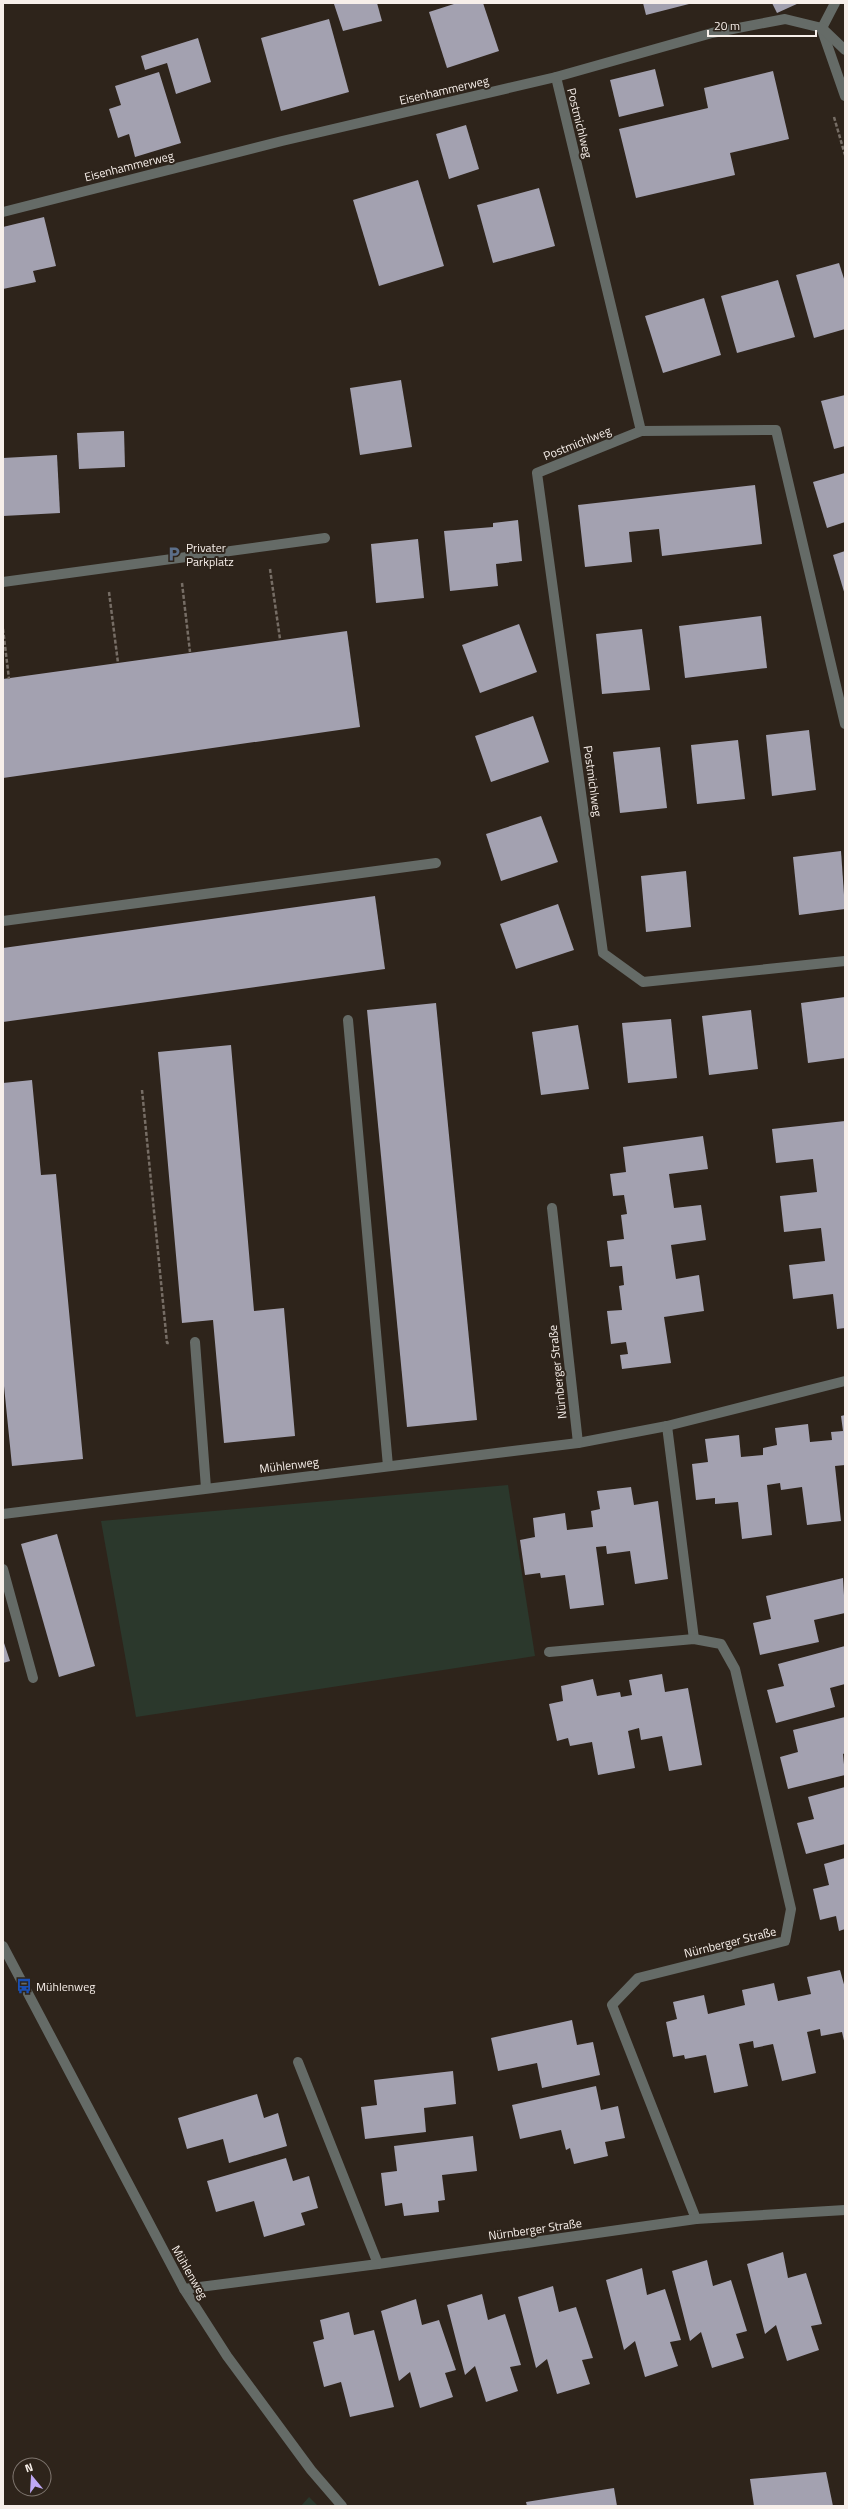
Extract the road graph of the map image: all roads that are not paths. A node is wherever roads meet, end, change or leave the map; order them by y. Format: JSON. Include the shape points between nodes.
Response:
{"nodes":[{"id":1,"x":835,"y":3,"type":"edge"},
{"id":2,"x":822,"y":28,"type":"junction"},
{"id":3,"x":845,"y":50,"type":"edge"},
{"id":4,"x":556,"y":77,"type":"junction"},
{"id":5,"x":845,"y":96,"type":"edge"},
{"id":6,"x":3,"y":212,"type":"edge"},
{"id":7,"x":641,"y":431,"type":"junction"},
{"id":8,"x":325,"y":538,"type":"dead end"},
{"id":9,"x":3,"y":582,"type":"edge"},
{"id":10,"x":845,"y":724,"type":"edge"},
{"id":11,"x":436,"y":863,"type":"dead end"},
{"id":12,"x":3,"y":921,"type":"edge"},
{"id":13,"x":845,"y":961,"type":"edge"},
{"id":14,"x":348,"y":1020,"type":"dead end"},
{"id":15,"x":552,"y":1208,"type":"dead end"},
{"id":16,"x":195,"y":1342,"type":"road end"},
{"id":17,"x":845,"y":1381,"type":"edge"},
{"id":18,"x":667,"y":1426,"type":"junction"},
{"id":19,"x":578,"y":1443,"type":"junction"},
{"id":20,"x":388,"y":1466,"type":"junction"},
{"id":21,"x":206,"y":1488,"type":"junction"},
{"id":22,"x":3,"y":1514,"type":"edge"},
{"id":23,"x":3,"y":1569,"type":"edge"},
{"id":24,"x":694,"y":1639,"type":"junction"},
{"id":25,"x":549,"y":1652,"type":"dead end"},
{"id":26,"x":33,"y":1678,"type":"dead end"},
{"id":27,"x":3,"y":1946,"type":"edge"},
{"id":28,"x":298,"y":2062,"type":"dead end"},
{"id":29,"x":845,"y":2210,"type":"edge"},
{"id":30,"x":696,"y":2218,"type":"junction"},
{"id":31,"x":378,"y":2264,"type":"junction"},
{"id":32,"x":184,"y":2290,"type":"junction"},
{"id":33,"x":342,"y":2506,"type":"edge"}],
"edges":[{"from":1,"to":2,"type":"street"},
{"from":2,"to":3,"type":"street"},
{"from":2,"to":4,"type":"street","name":"Eisenhammerweg","via":[[785,19],[712,33]]},
{"from":2,"to":5,"type":"street"},
{"from":4,"to":6,"type":"street","name":"Eisenhammerweg","via":[[282,141]]},
{"from":4,"to":7,"type":"street","name":"Postmichlweg"},
{"from":7,"to":10,"type":"street","name":"Postmichlweg","via":[[776,430]]},
{"from":7,"to":13,"type":"street","name":"Postmichlweg","via":[[537,473],[603,954],[643,982]]},
{"from":8,"to":9,"type":"street"},
{"from":11,"to":12,"type":"street"},
{"from":14,"to":20,"type":"street"},
{"from":15,"to":19,"type":"street","name":"Nürnberger Straße"},
{"from":16,"to":21,"type":"street"},
{"from":17,"to":18,"type":"street"},
{"from":18,"to":19,"type":"street"},
{"from":18,"to":24,"type":"street"},
{"from":19,"to":20,"type":"street","name":"Mühlenweg"},
{"from":20,"to":21,"type":"street","name":"Mühlenweg"},
{"from":21,"to":22,"type":"street","name":"Mühlenweg"},
{"from":23,"to":26,"type":"street"},
{"from":24,"to":25,"type":"street","name":"Nürnberger Straße"},
{"from":24,"to":30,"type":"street","name":"Nürnberger Straße","via":[[721,1644],[735,1669],[791,1909],[786,1941],[638,1978],[612,2005]]},
{"from":27,"to":32,"type":"street","name":"Mühlenweg"},
{"from":28,"to":31,"type":"street"},
{"from":29,"to":30,"type":"street","name":"Nürnberger Straße"},
{"from":30,"to":31,"type":"street","name":"Nürnberger Straße"},
{"from":31,"to":32,"type":"street","name":"Nürnberger Straße"},
{"from":32,"to":33,"type":"street","name":"Mühlenweg","via":[[227,2356],[311,2470]]}]}
